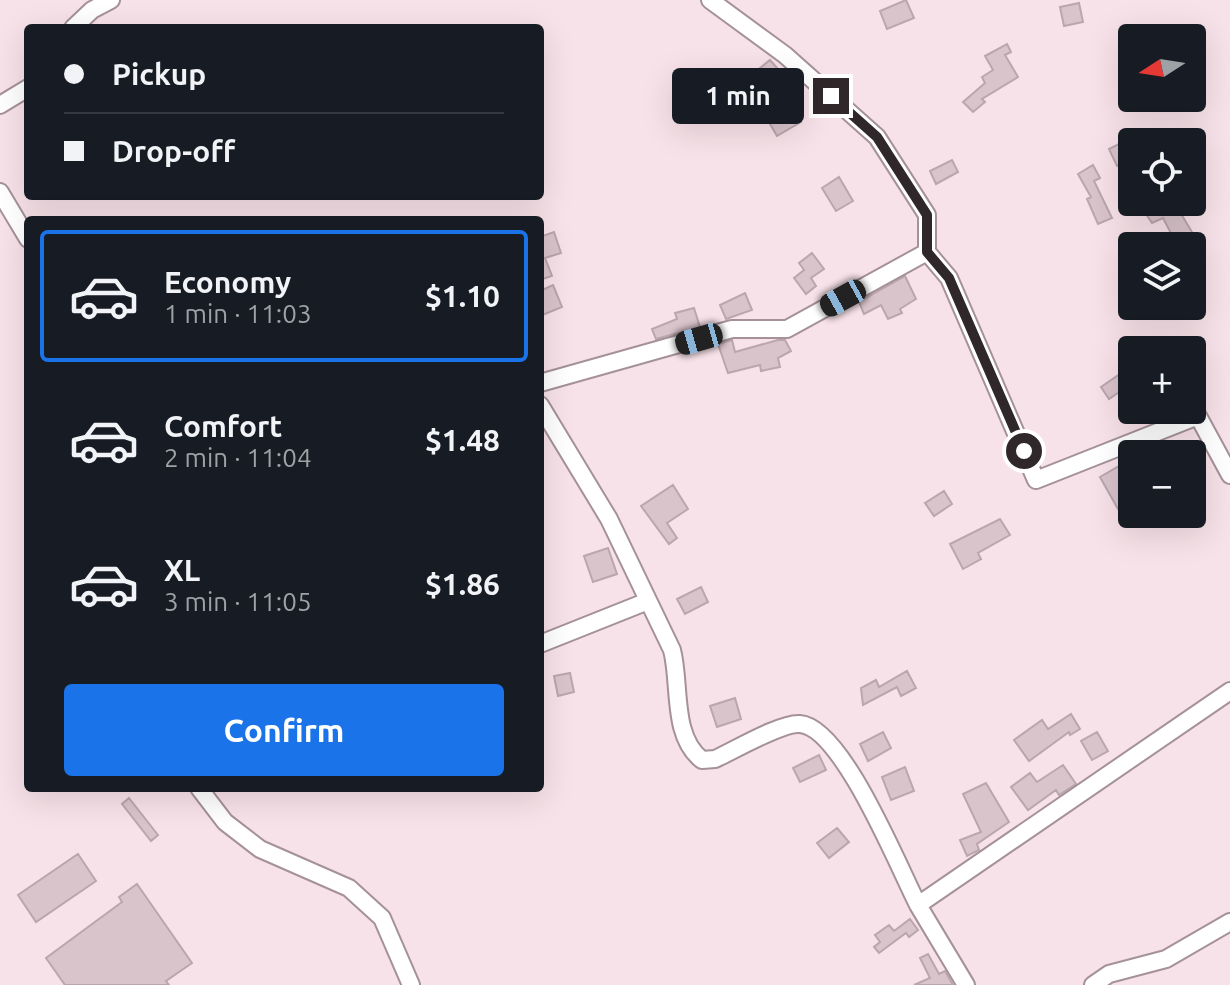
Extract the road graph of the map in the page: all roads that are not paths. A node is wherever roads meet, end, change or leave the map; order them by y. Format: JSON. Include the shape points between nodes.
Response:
{"nodes":[{"id":1,"x":111,"y":0,"type":"edge"},
{"id":2,"x":710,"y":0,"type":"edge"},
{"id":3,"x":77,"y":24,"type":"edge"},
{"id":4,"x":24,"y":90,"type":"edge"},
{"id":5,"x":0,"y":105,"type":"edge"},
{"id":6,"x":0,"y":192,"type":"edge"},
{"id":7,"x":24,"y":232,"type":"edge"},
{"id":8,"x":927,"y":252,"type":"junction"},
{"id":9,"x":544,"y":382,"type":"edge"},
{"id":10,"x":544,"y":412,"type":"edge"},
{"id":11,"x":1230,"y":475,"type":"edge"},
{"id":12,"x":648,"y":601,"type":"junction"},
{"id":13,"x":544,"y":642,"type":"edge"},
{"id":14,"x":1230,"y":691,"type":"edge"},
{"id":15,"x":202,"y":792,"type":"edge"},
{"id":16,"x":918,"y":905,"type":"junction"},
{"id":17,"x":1230,"y":922,"type":"edge"},
{"id":18,"x":411,"y":985,"type":"edge"},
{"id":19,"x":966,"y":985,"type":"edge"},
{"id":20,"x":1093,"y":985,"type":"edge"}],
"edges":[{"from":1,"to":3,"type":"street"},
{"from":2,"to":8,"type":"street","via":[[785,55],[877,137],[927,215]]},
{"from":4,"to":5,"type":"street"},
{"from":6,"to":7,"type":"street"},
{"from":8,"to":9,"type":"street","via":[[787,329],[732,329]]},
{"from":8,"to":11,"type":"street","via":[[949,278],[1036,480],[1198,416]]},
{"from":10,"to":12,"type":"street","via":[[609,519]]},
{"from":12,"to":13,"type":"street"},
{"from":12,"to":16,"type":"street","via":[[672,650],[679,715],[691,751],[702,760],[715,759],[796,723],[815,727],[863,791]]},
{"from":14,"to":16,"type":"street"},
{"from":15,"to":18,"type":"street","via":[[225,822],[260,849],[349,888],[382,918]]},
{"from":16,"to":19,"type":"street"},
{"from":17,"to":20,"type":"street","via":[[1166,959],[1109,974]]}]}
